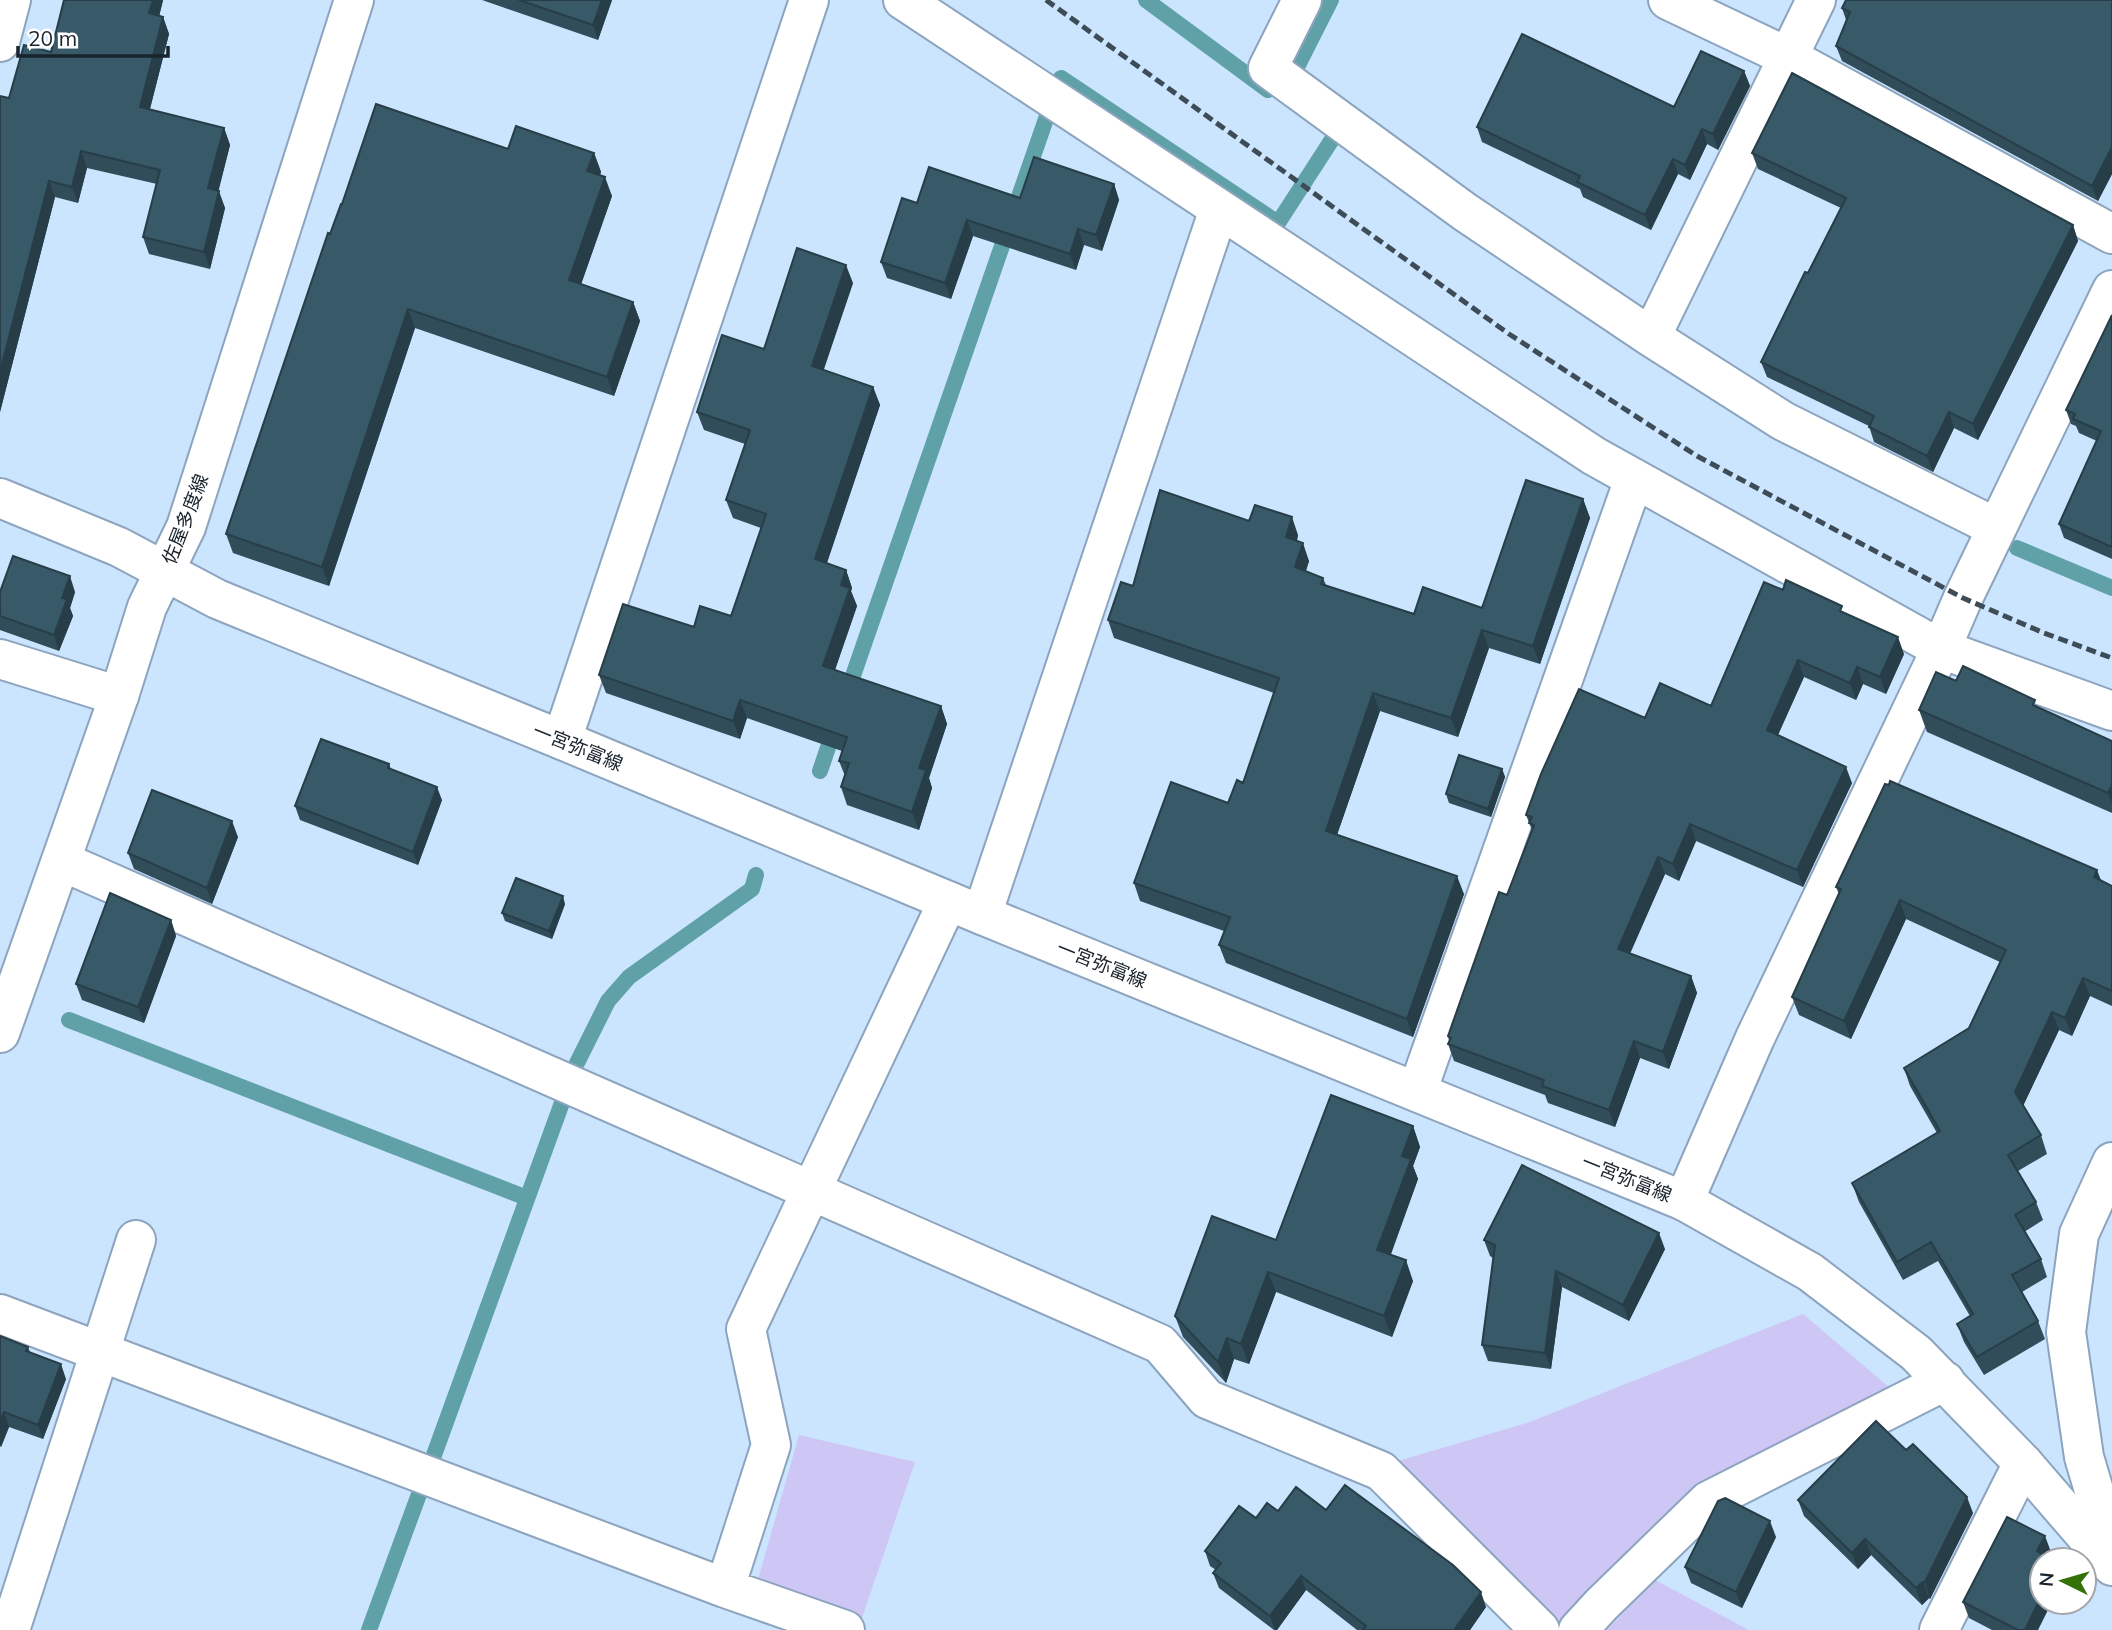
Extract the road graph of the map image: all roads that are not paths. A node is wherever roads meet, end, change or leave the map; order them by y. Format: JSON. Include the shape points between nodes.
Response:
{"nodes":[{"id":1,"x":11,"y":0,"type":"edge"},
{"id":2,"x":354,"y":0,"type":"edge"},
{"id":3,"x":809,"y":0,"type":"edge"},
{"id":4,"x":903,"y":0,"type":"edge"},
{"id":5,"x":1301,"y":0,"type":"edge"},
{"id":6,"x":1668,"y":0,"type":"edge"},
{"id":7,"x":1816,"y":0,"type":"edge"},
{"id":8,"x":0,"y":42,"type":"edge"},
{"id":9,"x":1788,"y":57,"type":"junction"},
{"id":10,"x":1219,"y":208,"type":"junction"},
{"id":11,"x":2112,"y":234,"type":"edge"},
{"id":12,"x":2112,"y":290,"type":"edge"},
{"id":13,"x":1651,"y":337,"type":"junction"},
{"id":14,"x":1634,"y":479,"type":"junction"},
{"id":15,"x":0,"y":498,"type":"edge"},
{"id":16,"x":1997,"y":528,"type":"junction"},
{"id":17,"x":164,"y":573,"type":"junction"},
{"id":18,"x":1941,"y":649,"type":"junction"},
{"id":19,"x":0,"y":659,"type":"edge"},
{"id":20,"x":119,"y":696,"type":"junction"},
{"id":21,"x":2112,"y":711,"type":"edge"},
{"id":22,"x":562,"y":740,"type":"junction"},
{"id":23,"x":61,"y":861,"type":"junction"},
{"id":24,"x":948,"y":901,"type":"junction"},
{"id":25,"x":982,"y":915,"type":"junction"},
{"id":26,"x":0,"y":1033,"type":"edge"},
{"id":27,"x":1418,"y":1091,"type":"junction"},
{"id":28,"x":2112,"y":1161,"type":"edge"},
{"id":29,"x":810,"y":1191,"type":"junction"},
{"id":30,"x":1684,"y":1201,"type":"junction"},
{"id":31,"x":136,"y":1240,"type":"dead end"},
{"id":32,"x":0,"y":1314,"type":"edge"},
{"id":33,"x":100,"y":1352,"type":"junction"},
{"id":34,"x":1945,"y":1381,"type":"junction"},
{"id":35,"x":2023,"y":1463,"type":"junction"},
{"id":36,"x":2112,"y":1551,"type":"edge"},
{"id":37,"x":2112,"y":1566,"type":"edge"},
{"id":38,"x":726,"y":1588,"type":"junction"},
{"id":39,"x":10,"y":1630,"type":"edge"},
{"id":40,"x":845,"y":1630,"type":"edge"},
{"id":41,"x":1540,"y":1630,"type":"edge"},
{"id":42,"x":1578,"y":1630,"type":"edge"},
{"id":43,"x":1939,"y":1630,"type":"edge"}],
"edges":[{"from":1,"to":8,"type":"street"},
{"from":2,"to":17,"type":"street","name":"佐屋多度線","via":[[186,527]]},
{"from":3,"to":22,"type":"street"},
{"from":4,"to":10,"type":"street"},
{"from":5,"to":13,"type":"street","via":[[1268,68],[1465,212]]},
{"from":6,"to":9,"type":"street"},
{"from":7,"to":9,"type":"street"},
{"from":9,"to":11,"type":"street"},
{"from":9,"to":13,"type":"street"},
{"from":10,"to":14,"type":"street"},
{"from":10,"to":25,"type":"street"},
{"from":12,"to":16,"type":"street"},
{"from":13,"to":16,"type":"street","via":[[1783,421]]},
{"from":14,"to":18,"type":"street"},
{"from":14,"to":27,"type":"street"},
{"from":15,"to":17,"type":"street","name":"一宮弥富線","via":[[120,547]]},
{"from":16,"to":18,"type":"street"},
{"from":17,"to":20,"type":"street","name":"佐屋多度線","via":[[147,607]]},
{"from":17,"to":22,"type":"street","name":"一宮弥富線"},
{"from":18,"to":21,"type":"street"},
{"from":18,"to":30,"type":"street","via":[[1755,1038]]},
{"from":19,"to":20,"type":"street"},
{"from":20,"to":23,"type":"street","name":"佐屋多度線"},
{"from":22,"to":24,"type":"street","name":"一宮弥富線"},
{"from":23,"to":26,"type":"street","name":"佐屋多度線"},
{"from":23,"to":29,"type":"street"},
{"from":24,"to":25,"type":"street","name":"一宮弥富線"},
{"from":24,"to":29,"type":"street"},
{"from":25,"to":27,"type":"street","name":"一宮弥富線"},
{"from":27,"to":30,"type":"street","name":"一宮弥富線"},
{"from":28,"to":36,"type":"street","via":[[2079,1234],[2066,1332],[2084,1457]]},
{"from":29,"to":38,"type":"street","via":[[746,1329],[771,1445]]},
{"from":29,"to":41,"type":"street","via":[[1160,1344],[1207,1398],[1381,1471]]},
{"from":30,"to":34,"type":"street","name":"一宮弥富線","via":[[1810,1272],[1916,1353]]},
{"from":31,"to":33,"type":"street"},
{"from":32,"to":33,"type":"street"},
{"from":33,"to":38,"type":"street"},
{"from":33,"to":39,"type":"street"},
{"from":34,"to":35,"type":"street","name":"一宮弥富線"},
{"from":34,"to":42,"type":"street","via":[[1708,1502]]},
{"from":35,"to":37,"type":"street","name":"一宮弥富線"},
{"from":35,"to":43,"type":"street"},
{"from":38,"to":40,"type":"street"}]}
